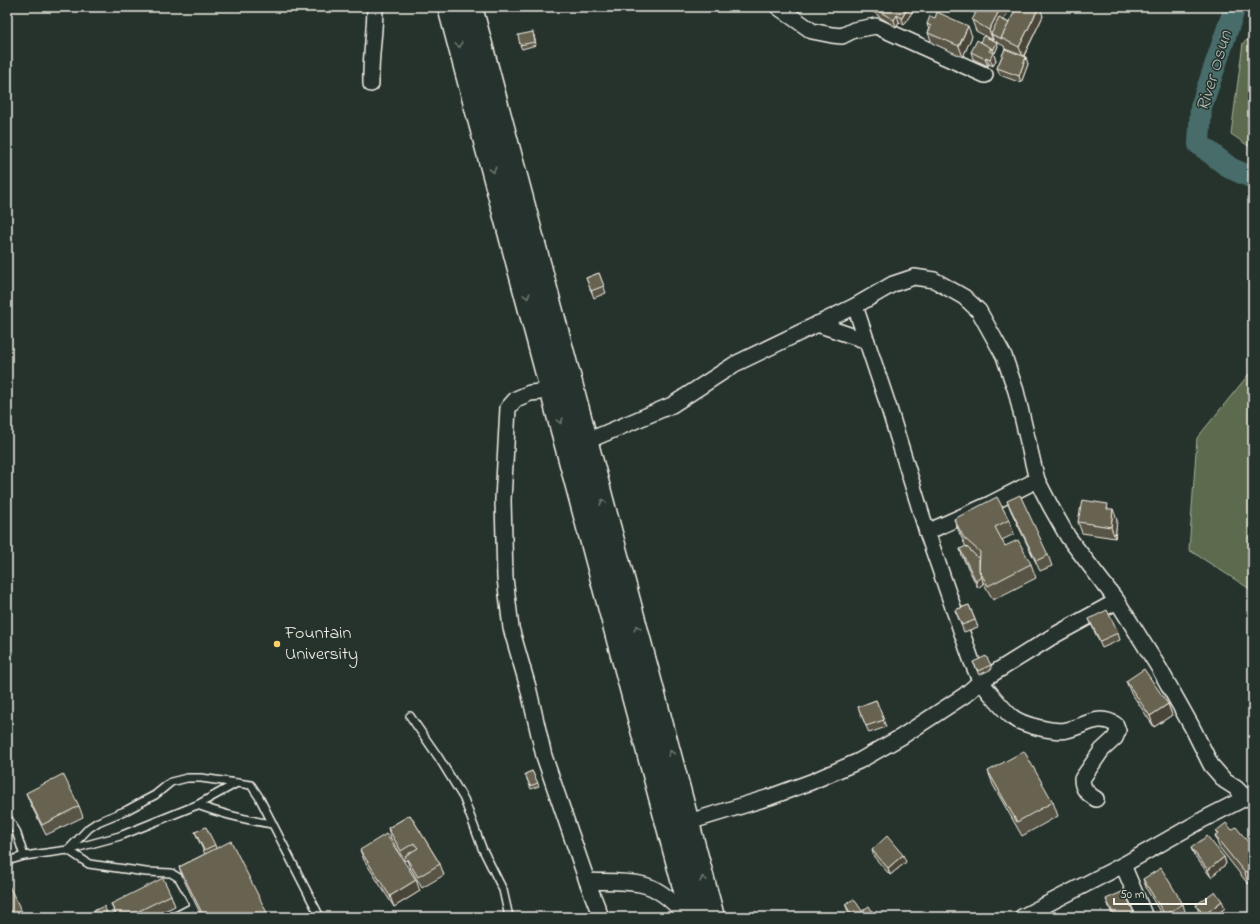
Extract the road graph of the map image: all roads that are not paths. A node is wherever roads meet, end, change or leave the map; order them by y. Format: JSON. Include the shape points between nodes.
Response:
{"nodes":[{"id":1,"x":375,"y":7,"type":"edge"},
{"id":2,"x":449,"y":7,"type":"edge"},
{"id":3,"x":471,"y":7,"type":"edge"},
{"id":4,"x":778,"y":7,"type":"edge"},
{"id":5,"x":985,"y":75,"type":"dead end"},
{"id":6,"x":370,"y":84,"type":"dead end"},
{"id":7,"x":855,"y":306,"type":"junction"},
{"id":8,"x":818,"y":324,"type":"junction"},
{"id":9,"x":867,"y":341,"type":"junction"},
{"id":10,"x":552,"y":391,"type":"junction"},
{"id":11,"x":587,"y":441,"type":"junction"},
{"id":12,"x":1037,"y":480,"type":"junction"},
{"id":13,"x":927,"y":532,"type":"junction"},
{"id":14,"x":1117,"y":601,"type":"junction"},
{"id":15,"x":981,"y":681,"type":"junction"},
{"id":16,"x":410,"y":716,"type":"dead end"},
{"id":17,"x":237,"y":783,"type":"junction"},
{"id":18,"x":1249,"y":796,"type":"edge"},
{"id":19,"x":1096,"y":799,"type":"dead end"},
{"id":20,"x":197,"y":805,"type":"junction"},
{"id":21,"x":7,"y":817,"type":"edge"},
{"id":22,"x":689,"y":822,"type":"junction"},
{"id":23,"x":272,"y":824,"type":"junction"},
{"id":24,"x":68,"y":850,"type":"junction"},
{"id":25,"x":24,"y":856,"type":"junction"},
{"id":26,"x":7,"y":861,"type":"edge"},
{"id":27,"x":1123,"y":865,"type":"junction"},
{"id":28,"x":587,"y":881,"type":"junction"},
{"id":29,"x":195,"y":906,"type":"junction"},
{"id":30,"x":174,"y":917,"type":"edge"},
{"id":31,"x":200,"y":917,"type":"edge"},
{"id":32,"x":320,"y":917,"type":"edge"},
{"id":33,"x":509,"y":917,"type":"edge"},
{"id":34,"x":602,"y":917,"type":"edge"},
{"id":35,"x":687,"y":917,"type":"edge"},
{"id":36,"x":692,"y":917,"type":"edge"},
{"id":37,"x":713,"y":917,"type":"edge"},
{"id":38,"x":1022,"y":917,"type":"edge"},
{"id":39,"x":1145,"y":917,"type":"edge"}],
"edges":[{"from":1,"to":6,"type":"street"},
{"from":2,"to":10,"type":"highway","one_way":true},
{"from":3,"to":11,"type":"highway"},
{"from":4,"to":5,"type":"street","via":[[812,31],[832,36],[842,36],[854,30],[876,26]]},
{"from":7,"to":8,"type":"street"},
{"from":7,"to":9,"type":"street"},
{"from":7,"to":12,"type":"street","via":[[892,284],[914,277],[934,280],[964,297],[979,311],[1004,356],[1016,391]]},
{"from":8,"to":9,"type":"street"},
{"from":8,"to":11,"type":"street","via":[[735,364],[672,405]]},
{"from":9,"to":13,"type":"street"},
{"from":10,"to":28,"type":"street","via":[[530,393],[516,399],[508,408],[503,500],[505,578],[511,628],[544,756]]},
{"from":10,"to":36,"type":"highway","one_way":true},
{"from":22,"to":11,"type":"highway","one_way":true},
{"from":12,"to":13,"type":"street"},
{"from":12,"to":14,"type":"street","via":[[1068,537]]},
{"from":13,"to":15,"type":"street"},
{"from":14,"to":15,"type":"street","via":[[1055,635]]},
{"from":14,"to":18,"type":"street","via":[[1159,668],[1211,765],[1225,781]]},
{"from":15,"to":19,"type":"street","via":[[1012,717],[1034,726],[1053,731],[1067,730],[1105,719],[1116,725],[1118,731],[1115,738],[1102,750],[1082,780],[1087,793]]},
{"from":15,"to":22,"type":"street","via":[[965,695],[901,737],[859,761],[770,797]]},
{"from":16,"to":33,"type":"lane","via":[[464,799],[482,848],[502,890]]},
{"from":17,"to":20,"type":"lane"},
{"from":17,"to":23,"type":"lane","via":[[251,785]]},
{"from":17,"to":24,"type":"lane","via":[[201,778],[171,782],[127,810],[98,822]]},
{"from":18,"to":27,"type":"street"},
{"from":20,"to":23,"type":"lane","via":[[250,821]]},
{"from":20,"to":24,"type":"lane","via":[[120,836]]},
{"from":21,"to":25,"type":"lane","via":[[16,831]]},
{"from":37,"to":22,"type":"highway","one_way":true},
{"from":23,"to":32,"type":"lane"},
{"from":24,"to":25,"type":"lane"},
{"from":24,"to":29,"type":"lane","via":[[90,864],[171,873],[179,878]]},
{"from":25,"to":26,"type":"lane"},
{"from":27,"to":38,"type":"street"},
{"from":27,"to":39,"type":"street"},
{"from":28,"to":34,"type":"street"},
{"from":28,"to":35,"type":"street","via":[[641,884],[663,894]]},
{"from":29,"to":30,"type":"lane"},
{"from":29,"to":31,"type":"lane"}]}
